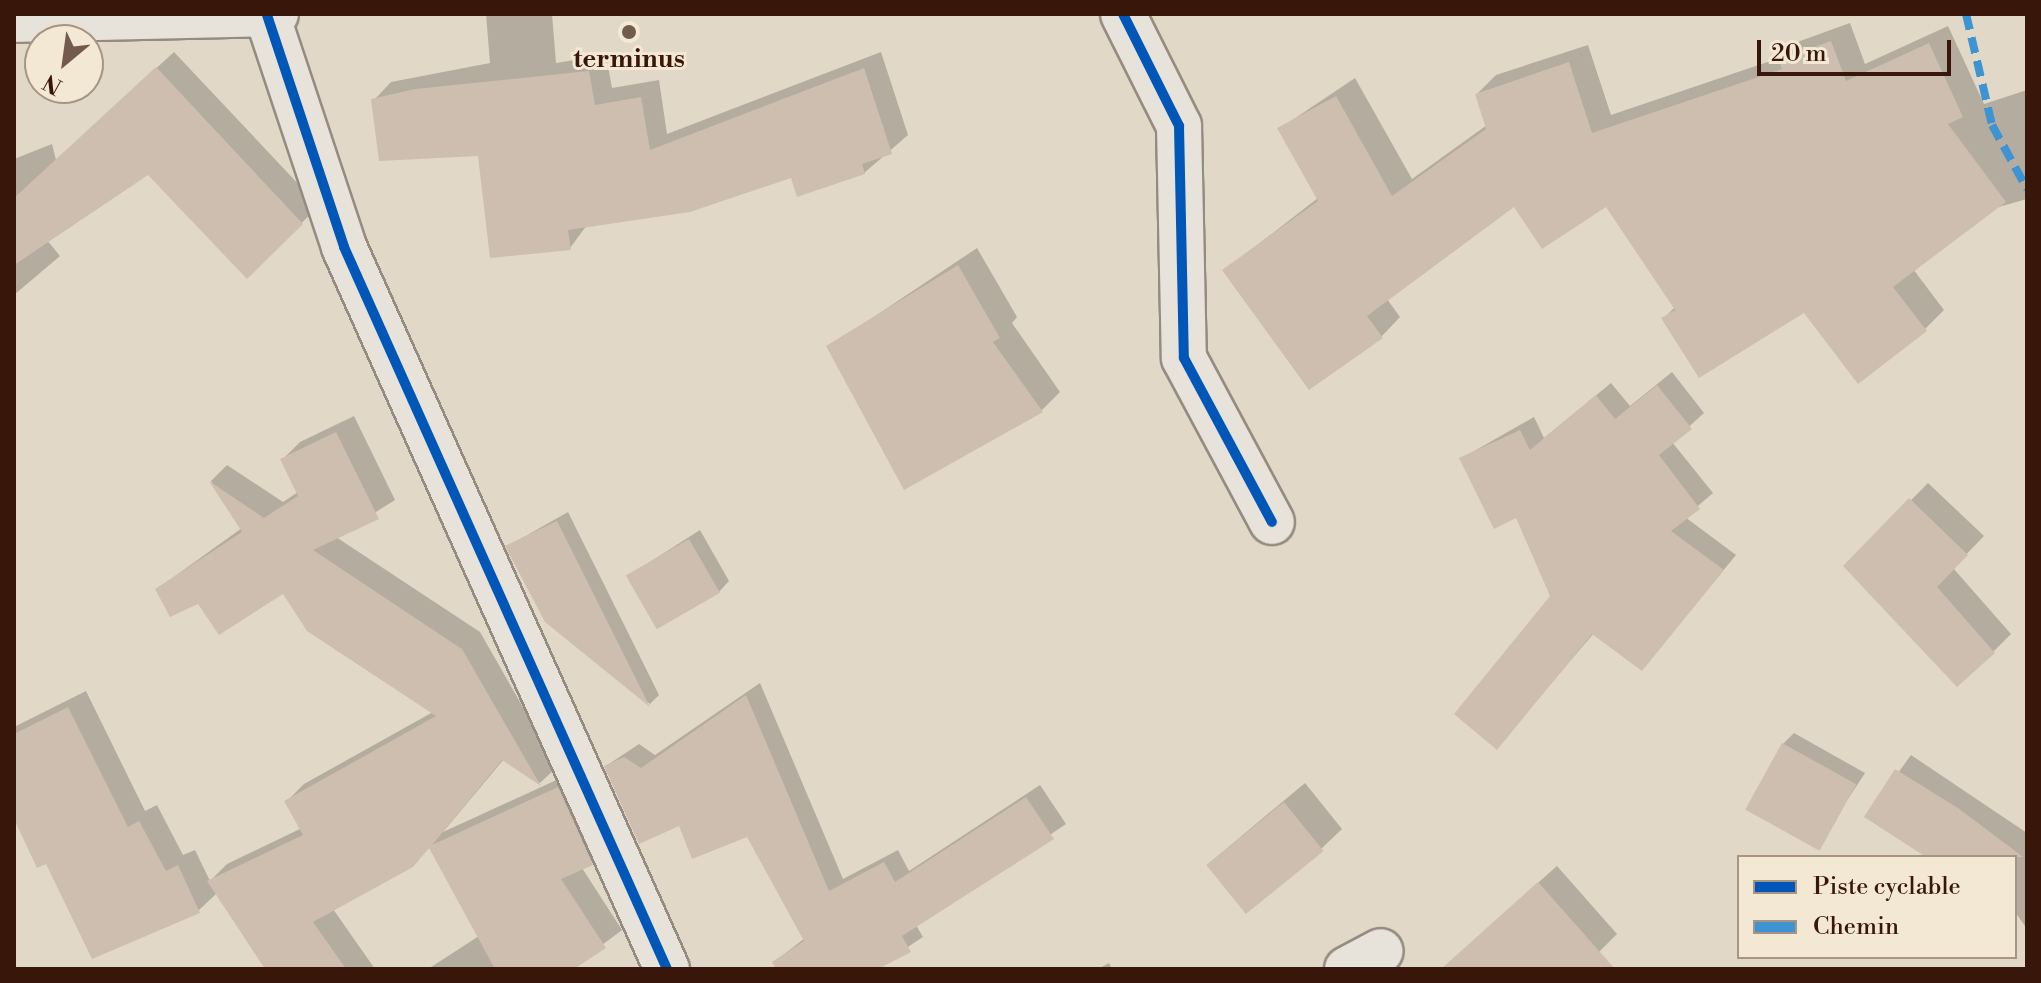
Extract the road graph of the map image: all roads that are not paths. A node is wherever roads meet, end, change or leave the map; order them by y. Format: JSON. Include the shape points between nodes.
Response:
{"nodes":[{"id":1,"x":276,"y":14,"type":"edge"},
{"id":2,"x":1123,"y":14,"type":"edge"},
{"id":3,"x":267,"y":15,"type":"edge"},
{"id":4,"x":14,"y":20,"type":"edge"},
{"id":5,"x":1272,"y":522,"type":"dead end"},
{"id":6,"x":667,"y":969,"type":"edge"}],
"edges":[{"from":1,"to":3,"type":"street"},
{"from":2,"to":5,"type":"street","via":[[1179,126],[1184,358]]},
{"from":3,"to":4,"type":"street"},
{"from":3,"to":6,"type":"street","via":[[344,247]]}]}
